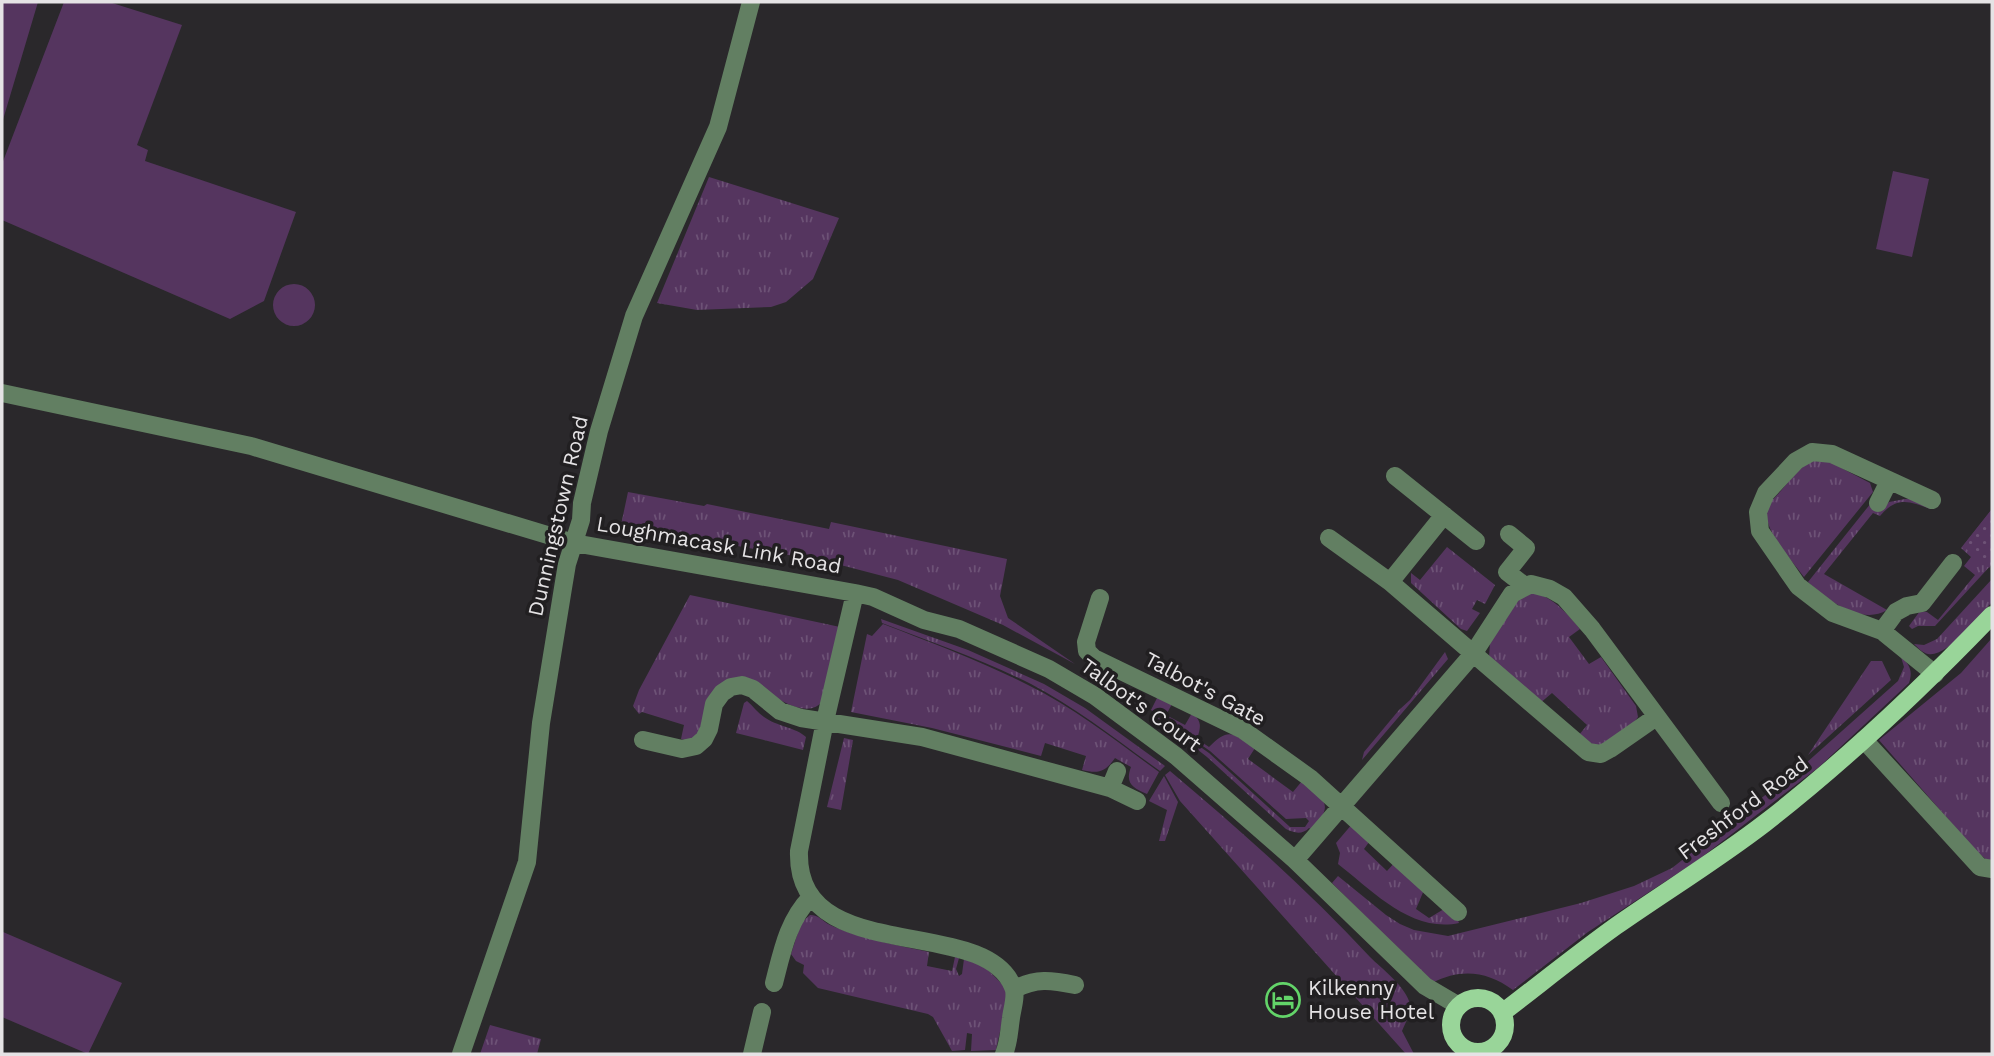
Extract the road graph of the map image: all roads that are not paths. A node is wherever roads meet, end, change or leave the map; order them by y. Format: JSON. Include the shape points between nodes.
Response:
{"nodes":[{"id":1,"x":751,"y":2,"type":"edge"},
{"id":2,"x":2,"y":393,"type":"edge"},
{"id":3,"x":1395,"y":476,"type":"dead end"},
{"id":4,"x":1889,"y":481,"type":"junction"},
{"id":5,"x":1932,"y":500,"type":"dead end"},
{"id":6,"x":1878,"y":503,"type":"dead end"},
{"id":7,"x":1444,"y":515,"type":"junction"},
{"id":8,"x":1510,"y":534,"type":"dead end"},
{"id":9,"x":1329,"y":538,"type":"dead end"},
{"id":10,"x":1476,"y":541,"type":"dead end"},
{"id":11,"x":574,"y":543,"type":"junction"},
{"id":12,"x":1953,"y":563,"type":"dead end"},
{"id":13,"x":1390,"y":582,"type":"junction"},
{"id":14,"x":1525,"y":586,"type":"junction"},
{"id":15,"x":855,"y":593,"type":"junction"},
{"id":16,"x":1100,"y":598,"type":"dead end"},
{"id":17,"x":1992,"y":615,"type":"edge"},
{"id":18,"x":1882,"y":631,"type":"junction"},
{"id":19,"x":1473,"y":654,"type":"junction"},
{"id":20,"x":1935,"y":674,"type":"junction"},
{"id":21,"x":1656,"y":717,"type":"junction"},
{"id":22,"x":825,"y":721,"type":"junction"},
{"id":23,"x":643,"y":740,"type":"dead end"},
{"id":24,"x":1864,"y":740,"type":"junction"},
{"id":25,"x":1137,"y":801,"type":"dead end"},
{"id":26,"x":1721,"y":803,"type":"dead end"},
{"id":27,"x":1343,"y":807,"type":"junction"},
{"id":28,"x":1295,"y":860,"type":"junction"},
{"id":29,"x":1992,"y":869,"type":"edge"},
{"id":30,"x":811,"y":897,"type":"junction"},
{"id":31,"x":1458,"y":912,"type":"dead end"},
{"id":32,"x":781,"y":975,"type":"dead end"},
{"id":33,"x":1074,"y":985,"type":"dead end"},
{"id":34,"x":1015,"y":989,"type":"junction"},
{"id":35,"x":1459,"y":1006,"type":"junction"},
{"id":36,"x":762,"y":1012,"type":"dead end"},
{"id":37,"x":1502,"y":1013,"type":"junction"},
{"id":38,"x":1458,"y":1050,"type":"edge"},
{"id":39,"x":461,"y":1054,"type":"edge"},
{"id":40,"x":752,"y":1054,"type":"edge"},
{"id":41,"x":1004,"y":1054,"type":"edge"}],
"edges":[{"from":1,"to":11,"type":"street","name":"Dunningstown Road","via":[[718,127],[634,316],[599,431]]},
{"from":2,"to":11,"type":"street","name":"Loughmacask Link Road","via":[[251,446]]},
{"from":3,"to":7,"type":"street"},
{"from":4,"to":5,"type":"street"},
{"from":4,"to":6,"type":"street"},
{"from":4,"to":18,"type":"street","via":[[1832,454],[1812,452],[1796,461],[1766,493],[1758,512],[1765,540],[1798,586],[1833,612]]},
{"from":7,"to":10,"type":"street"},
{"from":7,"to":13,"type":"street"},
{"from":8,"to":14,"type":"street","via":[[1526,548],[1507,572]]},
{"from":9,"to":13,"type":"street"},
{"from":11,"to":15,"type":"street","name":"Loughmacask Link Road"},
{"from":11,"to":39,"type":"street","name":"Dunningstown Road","via":[[541,723],[527,862]]},
{"from":12,"to":18,"type":"street","via":[[1922,603],[1896,612]]},
{"from":13,"to":19,"type":"street"},
{"from":14,"to":19,"type":"street","via":[[1512,594]]},
{"from":14,"to":21,"type":"street","via":[[1539,585],[1564,597]]},
{"from":15,"to":22,"type":"street"},
{"from":15,"to":28,"type":"street","name":"Talbot's Court","via":[[959,629],[1049,669],[1095,696],[1176,756]]},
{"from":16,"to":27,"type":"street","name":"Talbot's Gate","via":[[1086,642],[1094,658],[1243,730]]},
{"from":17,"to":20,"type":"main road","name":"Freshford Road"},
{"from":18,"to":20,"type":"street"},
{"from":19,"to":21,"type":"street","via":[[1588,752],[1610,750]]},
{"from":19,"to":27,"type":"street"},
{"from":20,"to":24,"type":"main road","name":"Freshford Road"},
{"from":21,"to":26,"type":"street"},
{"from":22,"to":23,"type":"street","via":[[780,711],[742,685],[722,693],[709,729],[696,746],[682,749]]},
{"from":22,"to":25,"type":"street","via":[[922,737],[1114,780]]},
{"from":22,"to":30,"type":"street","via":[[799,851],[803,885]]},
{"from":24,"to":29,"type":"street","via":[[1980,867]]},
{"from":24,"to":37,"type":"main road","name":"Freshford Road","via":[[1766,823],[1616,926]]},
{"from":27,"to":28,"type":"street"},
{"from":27,"to":31,"type":"street","name":"Talbot's Gate"},
{"from":28,"to":35,"type":"street","name":"Talbot's Court","via":[[1425,986]]},
{"from":30,"to":32,"type":"street","via":[[797,911]]},
{"from":30,"to":34,"type":"street","via":[[834,916],[887,934],[975,953],[1005,973]]},
{"from":33,"to":34,"type":"street","via":[[1047,979]]},
{"from":34,"to":41,"type":"street"},
{"from":35,"to":37,"type":"main road","via":[[1482,998]]},
{"from":35,"to":38,"type":"main road","via":[[1451,1024]]},
{"from":36,"to":40,"type":"street"},
{"from":37,"to":38,"type":"main road","via":[[1504,1032],[1492,1048]]}]}
